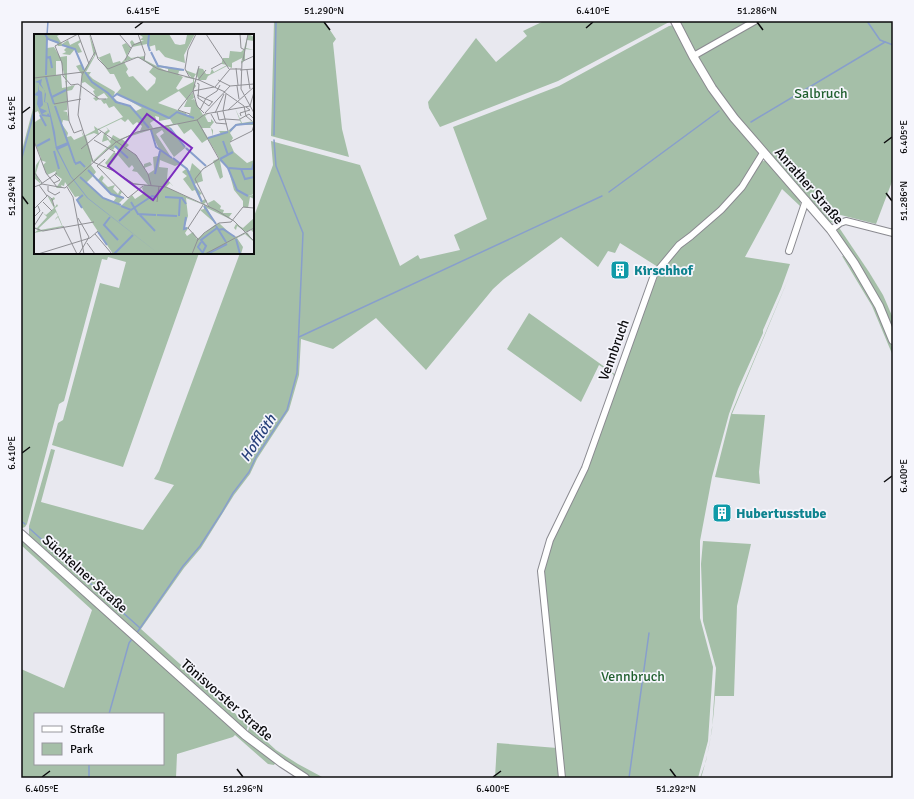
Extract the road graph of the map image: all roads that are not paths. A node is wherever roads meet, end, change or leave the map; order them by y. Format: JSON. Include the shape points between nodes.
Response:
{"nodes":[{"id":1,"x":675,"y":21,"type":"edge"},
{"id":2,"x":755,"y":21,"type":"edge"},
{"id":3,"x":692,"y":56,"type":"junction"},
{"id":4,"x":763,"y":153,"type":"junction"},
{"id":5,"x":806,"y":200,"type":"junction"},
{"id":6,"x":831,"y":230,"type":"junction"},
{"id":7,"x":893,"y":233,"type":"edge"},
{"id":8,"x":789,"y":252,"type":"dead end"},
{"id":9,"x":893,"y":340,"type":"edge"},
{"id":10,"x":21,"y":534,"type":"edge"},
{"id":11,"x":134,"y":635,"type":"joint"},
{"id":12,"x":305,"y":778,"type":"edge"},
{"id":13,"x":562,"y":778,"type":"edge"}],
"edges":[{"from":1,"to":3,"type":"main road","name":"Anrather Straße"},
{"from":2,"to":3,"type":"street"},
{"from":3,"to":4,"type":"main road","name":"Anrather Straße","via":[[712,88]]},
{"from":4,"to":5,"type":"main road","name":"Anrather Straße"},
{"from":4,"to":13,"type":"street","name":"Vennbruch","via":[[742,186],[721,210],[679,245],[654,275],[585,468],[550,540],[541,571]]},
{"from":5,"to":6,"type":"main road","name":"Anrather Straße"},
{"from":5,"to":8,"type":"street"},
{"from":6,"to":7,"type":"street","via":[[846,221]]},
{"from":6,"to":9,"type":"main road","name":"Anrather Straße","via":[[879,306]]},
{"from":10,"to":11,"type":"main road","name":"Süchtelner Straße"},
{"from":11,"to":12,"type":"main road","name":"Tönisvorster Straße","via":[[259,746]]}]}
